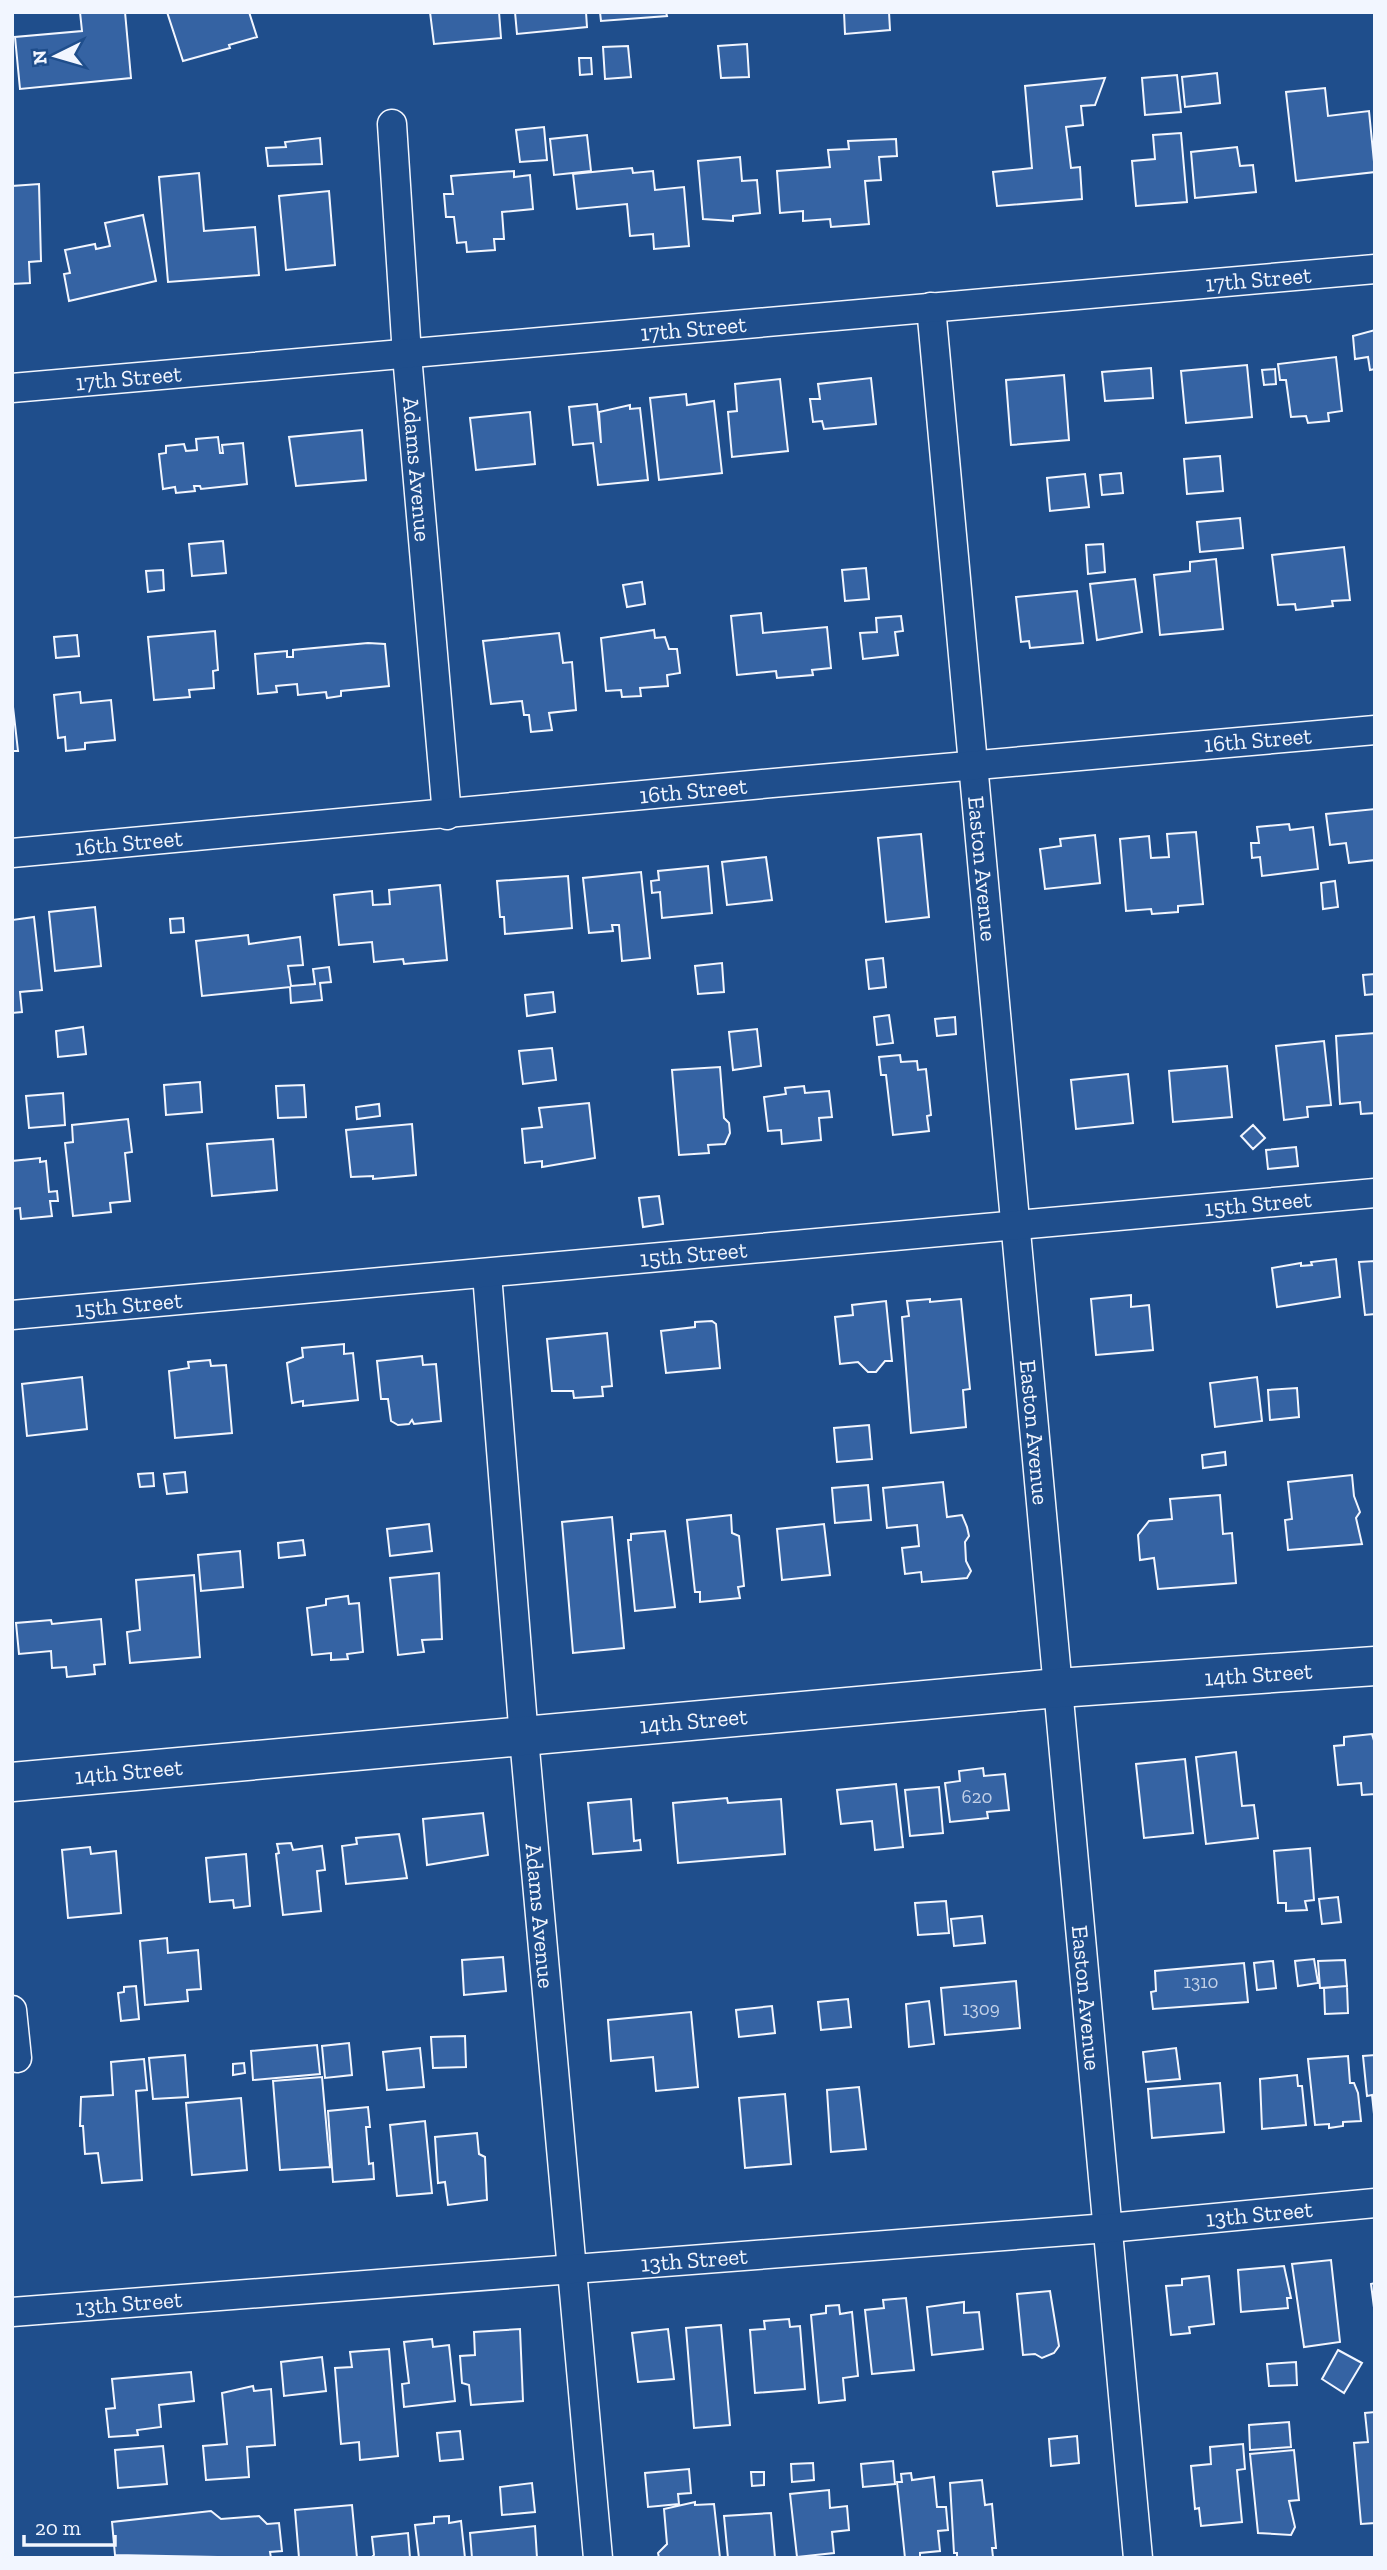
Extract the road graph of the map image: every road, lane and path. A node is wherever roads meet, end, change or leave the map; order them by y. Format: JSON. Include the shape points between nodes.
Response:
{"nodes":[{"id":1,"x":391,"y":124,"type":"dead end"},
{"id":2,"x":1375,"y":269,"type":"edge"},
{"id":3,"x":931,"y":307,"type":"junction"},
{"id":4,"x":407,"y":355,"type":"junction"},
{"id":5,"x":12,"y":388,"type":"edge"},
{"id":6,"x":1375,"y":730,"type":"edge"},
{"id":7,"x":973,"y":763,"type":"junction"},
{"id":8,"x":447,"y":815,"type":"junction"},
{"id":9,"x":12,"y":853,"type":"edge"},
{"id":10,"x":1375,"y":1192,"type":"edge"},
{"id":11,"x":1016,"y":1223,"type":"junction"},
{"id":12,"x":487,"y":1274,"type":"junction"},
{"id":13,"x":12,"y":1315,"type":"edge"},
{"id":14,"x":1375,"y":1666,"type":"edge"},
{"id":15,"x":1058,"y":1688,"type":"junction"},
{"id":16,"x":524,"y":1738,"type":"junction"},
{"id":17,"x":12,"y":1782,"type":"edge"},
{"id":18,"x":12,"y":2010,"type":"edge"},
{"id":19,"x":17,"y":2058,"type":"dead end"},
{"id":20,"x":1375,"y":2203,"type":"edge"},
{"id":21,"x":1108,"y":2228,"type":"junction"},
{"id":22,"x":571,"y":2268,"type":"junction"},
{"id":23,"x":12,"y":2312,"type":"edge"},
{"id":24,"x":598,"y":2558,"type":"edge"},
{"id":25,"x":1138,"y":2558,"type":"edge"}],
"edges":[{"from":1,"to":4,"type":"street","name":"Adams Avenue"},
{"from":2,"to":3,"type":"street","name":"17th Street"},
{"from":3,"to":4,"type":"street","name":"17th Street"},
{"from":3,"to":7,"type":"street","name":"Easton Avenue"},
{"from":4,"to":5,"type":"street","name":"17th Street"},
{"from":4,"to":8,"type":"street","name":"Adams Avenue"},
{"from":6,"to":7,"type":"street","name":"16th Street"},
{"from":7,"to":8,"type":"street","name":"16th Street"},
{"from":7,"to":11,"type":"street","name":"Easton Avenue"},
{"from":8,"to":9,"type":"street","name":"16th Street"},
{"from":10,"to":11,"type":"street","name":"15th Street"},
{"from":11,"to":12,"type":"street","name":"15th Street"},
{"from":11,"to":15,"type":"street","name":"Easton Avenue"},
{"from":12,"to":13,"type":"street","name":"15th Street"},
{"from":12,"to":16,"type":"street","name":"Adams Avenue"},
{"from":14,"to":15,"type":"street","name":"14th Street"},
{"from":15,"to":16,"type":"street","name":"14th Street"},
{"from":15,"to":21,"type":"street","name":"Easton Avenue"},
{"from":16,"to":17,"type":"street","name":"14th Street"},
{"from":16,"to":22,"type":"street","name":"Adams Avenue"},
{"from":18,"to":19,"type":"street"},
{"from":20,"to":21,"type":"street","name":"13th Street"},
{"from":21,"to":22,"type":"street","name":"13th Street"},
{"from":21,"to":25,"type":"street","name":"Easton Avenue"},
{"from":22,"to":23,"type":"street","name":"13th Street"},
{"from":22,"to":24,"type":"street","name":"Adams Avenue"}]}
